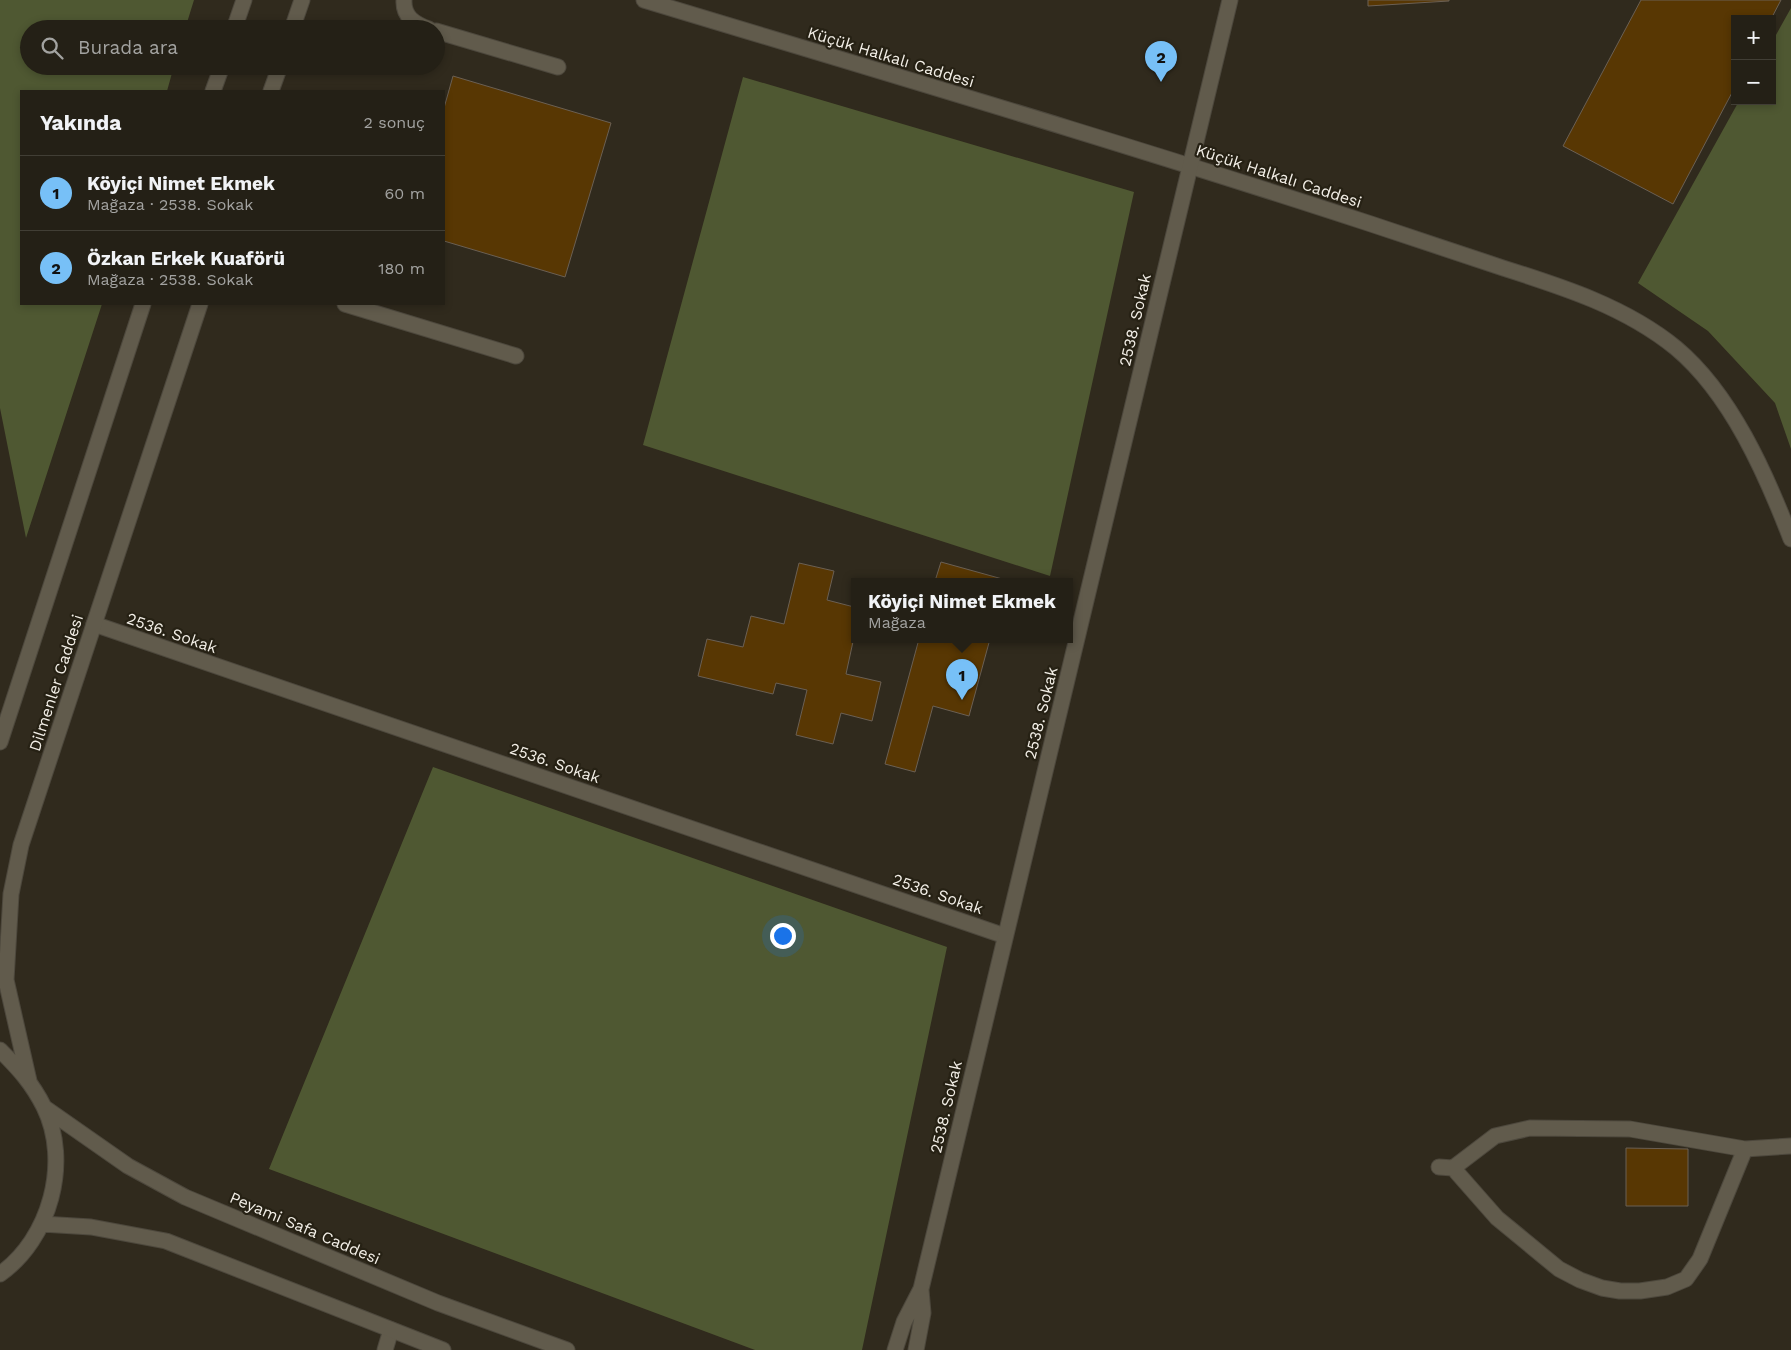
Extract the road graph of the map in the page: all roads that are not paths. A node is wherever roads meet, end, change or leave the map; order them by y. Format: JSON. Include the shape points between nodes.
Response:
{"nodes":[{"id":1,"x":244,"y":0,"type":"edge"},
{"id":2,"x":302,"y":0,"type":"edge"},
{"id":3,"x":404,"y":0,"type":"edge"},
{"id":4,"x":644,"y":0,"type":"edge"},
{"id":5,"x":1230,"y":0,"type":"edge"},
{"id":6,"x":237,"y":20,"type":"edge"},
{"id":7,"x":295,"y":20,"type":"edge"},
{"id":8,"x":410,"y":20,"type":"edge"},
{"id":9,"x":445,"y":34,"type":"edge"},
{"id":10,"x":558,"y":67,"type":"dead end"},
{"id":11,"x":219,"y":75,"type":"edge"},
{"id":12,"x":277,"y":75,"type":"edge"},
{"id":13,"x":213,"y":90,"type":"edge"},
{"id":14,"x":271,"y":90,"type":"edge"},
{"id":15,"x":1190,"y":165,"type":"junction"},
{"id":16,"x":143,"y":305,"type":"edge"},
{"id":17,"x":200,"y":305,"type":"edge"},
{"id":18,"x":347,"y":305,"type":"edge"},
{"id":19,"x":516,"y":356,"type":"dead end"},
{"id":20,"x":1791,"y":539,"type":"edge"},
{"id":21,"x":94,"y":624,"type":"junction"},
{"id":22,"x":0,"y":742,"type":"edge"},
{"id":23,"x":1005,"y":936,"type":"junction"},
{"id":24,"x":0,"y":1050,"type":"edge"},
{"id":25,"x":29,"y":1082,"type":"junction"},
{"id":26,"x":45,"y":1108,"type":"junction"},
{"id":27,"x":1791,"y":1146,"type":"edge"},
{"id":28,"x":1744,"y":1149,"type":"junction"},
{"id":29,"x":42,"y":1224,"type":"junction"},
{"id":30,"x":0,"y":1274,"type":"edge"},
{"id":31,"x":921,"y":1289,"type":"junction"},
{"id":32,"x":392,"y":1330,"type":"junction"},
{"id":33,"x":385,"y":1350,"type":"edge"},
{"id":34,"x":443,"y":1350,"type":"edge"},
{"id":35,"x":567,"y":1350,"type":"edge"},
{"id":36,"x":895,"y":1350,"type":"edge"},
{"id":37,"x":916,"y":1350,"type":"edge"}],
"edges":[{"from":1,"to":6,"type":"street"},
{"from":2,"to":7,"type":"street"},
{"from":3,"to":8,"type":"street","via":[[404,9]]},
{"from":4,"to":15,"type":"street","name":"Küçük Halkalı Caddesi"},
{"from":5,"to":15,"type":"street","name":"2538. Sokak"},
{"from":9,"to":10,"type":"street"},
{"from":11,"to":13,"type":"street"},
{"from":12,"to":14,"type":"street"},
{"from":15,"to":20,"type":"street","name":"Küçük Halkalı Caddesi","via":[[1550,283],[1625,314],[1676,348],[1708,380],[1736,422],[1774,494]]},
{"from":15,"to":23,"type":"street","name":"2538. Sokak"},
{"from":16,"to":22,"type":"street"},
{"from":17,"to":21,"type":"street","name":"Dilmenler Caddesi"},
{"from":18,"to":19,"type":"street"},
{"from":21,"to":23,"type":"street","name":"2536. Sokak"},
{"from":21,"to":25,"type":"street","name":"Dilmenler Caddesi","via":[[21,845],[11,894],[6,980]]},
{"from":23,"to":31,"type":"street","name":"2538. Sokak"},
{"from":24,"to":25,"type":"street"},
{"from":25,"to":26,"type":"street"},
{"from":26,"to":29,"type":"street","via":[[54,1137],[56,1167],[52,1197]]},
{"from":26,"to":35,"type":"street","name":"Peyami Safa Caddesi","via":[[128,1166],[185,1197],[438,1303]]},
{"from":27,"to":28,"type":"street"},
{"from":28,"to":28,"type":"street","via":[[1700,1259],[1686,1279],[1667,1288],[1640,1291],[1602,1288],[1559,1269],[1497,1218],[1446,1168],[1495,1136],[1530,1128],[1630,1129]]},
{"from":29,"to":30,"type":"street","via":[[27,1248]]},
{"from":29,"to":32,"type":"street","via":[[91,1228],[166,1241]]},
{"from":31,"to":36,"type":"street","via":[[904,1322]]},
{"from":31,"to":37,"type":"street","via":[[923,1313]]},
{"from":32,"to":33,"type":"street"},
{"from":32,"to":34,"type":"street"}]}
